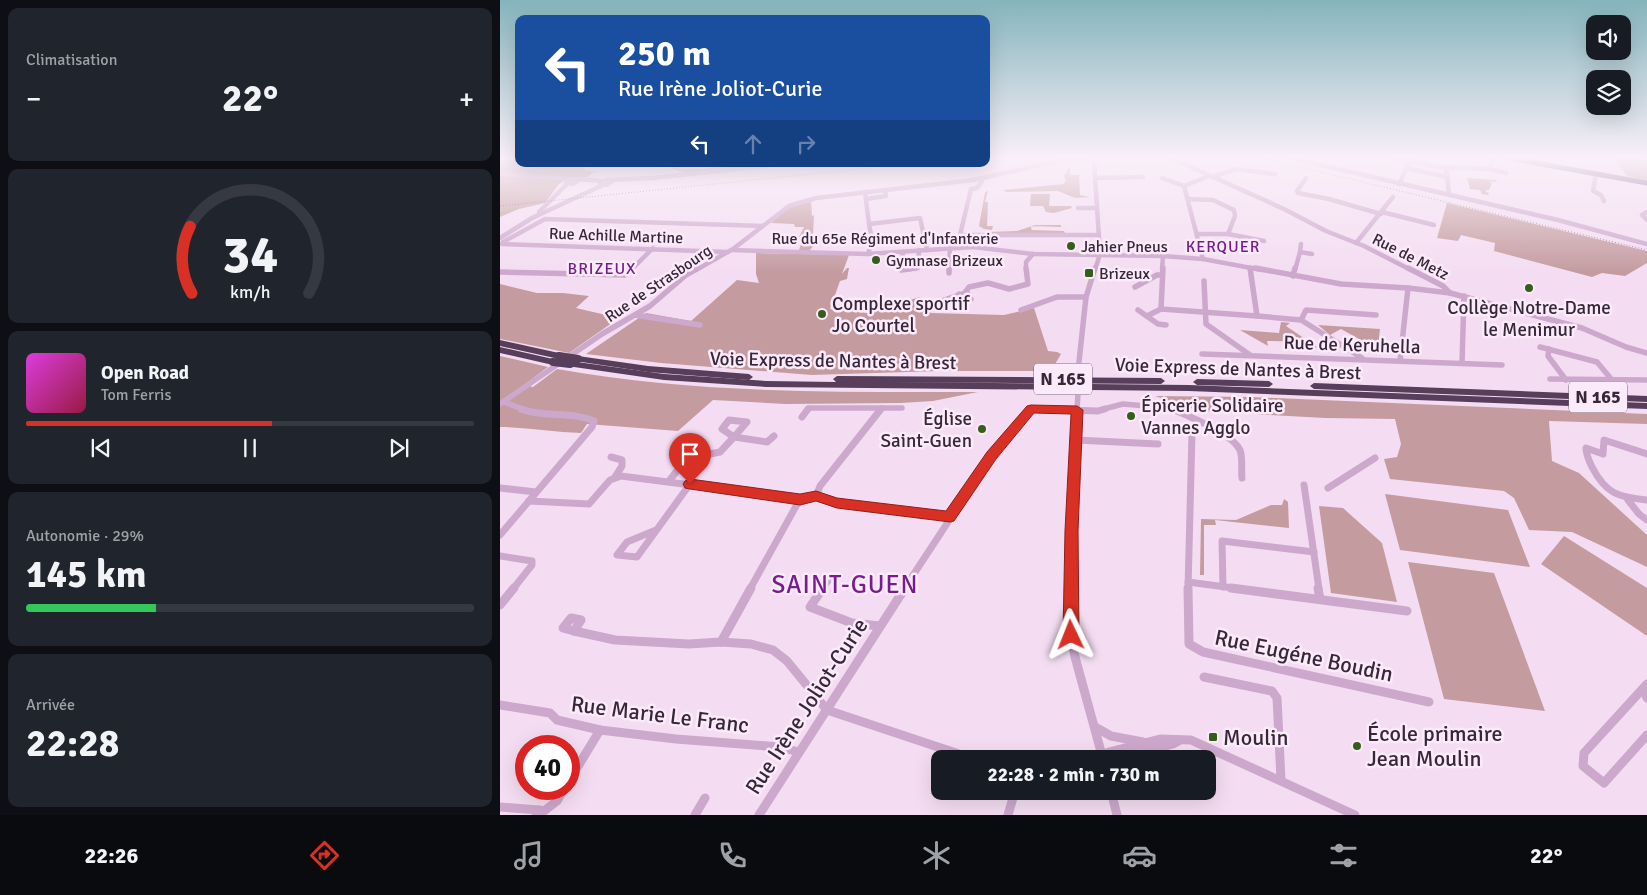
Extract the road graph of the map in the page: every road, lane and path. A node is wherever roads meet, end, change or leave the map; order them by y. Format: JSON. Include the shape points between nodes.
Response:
{"nodes":[{"id":1,"x":554,"y":196,"type":"edge"},
{"id":2,"x":577,"y":196,"type":"edge"},
{"id":3,"x":836,"y":196,"type":"edge"},
{"id":4,"x":886,"y":196,"type":"edge"},
{"id":5,"x":969,"y":196,"type":"edge"},
{"id":6,"x":1096,"y":196,"type":"edge"},
{"id":7,"x":1187,"y":196,"type":"edge"},
{"id":8,"x":1255,"y":196,"type":"edge"},
{"id":9,"x":1314,"y":196,"type":"edge"},
{"id":10,"x":1454,"y":196,"type":"edge"},
{"id":11,"x":1602,"y":196,"type":"edge"},
{"id":12,"x":1393,"y":198,"type":"dead end"},
{"id":13,"x":866,"y":199,"type":"joint"},
{"id":14,"x":1188,"y":199,"type":"junction"},
{"id":15,"x":1604,"y":201,"type":"dead end"},
{"id":16,"x":1078,"y":208,"type":"dead end"},
{"id":17,"x":1097,"y":208,"type":"junction"},
{"id":18,"x":1647,"y":212,"type":"edge"},
{"id":19,"x":1381,"y":213,"type":"junction"},
{"id":20,"x":532,"y":218,"type":"junction"},
{"id":21,"x":1647,"y":220,"type":"edge"},
{"id":22,"x":868,"y":224,"type":"junction"},
{"id":23,"x":1434,"y":225,"type":"dead end"},
{"id":24,"x":762,"y":226,"type":"junction"},
{"id":25,"x":1197,"y":234,"type":"junction"},
{"id":26,"x":1228,"y":234,"type":"junction"},
{"id":27,"x":1099,"y":235,"type":"junction"},
{"id":28,"x":1247,"y":238,"type":"junction"},
{"id":29,"x":1264,"y":241,"type":"dead end"},
{"id":30,"x":501,"y":242,"type":"edge"},
{"id":31,"x":1356,"y":243,"type":"junction"},
{"id":32,"x":1301,"y":244,"type":"dead end"},
{"id":33,"x":1647,"y":244,"type":"edge"},
{"id":34,"x":653,"y":248,"type":"junction"},
{"id":35,"x":950,"y":248,"type":"junction"},
{"id":36,"x":919,"y":250,"type":"junction"},
{"id":37,"x":928,"y":250,"type":"junction"},
{"id":38,"x":1243,"y":250,"type":"dead end"},
{"id":39,"x":730,"y":251,"type":"junction"},
{"id":40,"x":903,"y":252,"type":"junction"},
{"id":41,"x":1300,"y":252,"type":"junction"},
{"id":42,"x":868,"y":254,"type":"junction"},
{"id":43,"x":1032,"y":254,"type":"junction"},
{"id":44,"x":1100,"y":254,"type":"junction"},
{"id":45,"x":1312,"y":254,"type":"dead end"},
{"id":46,"x":1163,"y":256,"type":"junction"},
{"id":47,"x":1203,"y":259,"type":"junction"},
{"id":48,"x":1250,"y":268,"type":"junction"},
{"id":49,"x":500,"y":272,"type":"edge"},
{"id":50,"x":949,"y":273,"type":"dead end"},
{"id":51,"x":1162,"y":276,"type":"junction"},
{"id":52,"x":1293,"y":276,"type":"junction"},
{"id":53,"x":1204,"y":281,"type":"dead end"},
{"id":54,"x":1135,"y":287,"type":"dead end"},
{"id":55,"x":1408,"y":288,"type":"junction"},
{"id":56,"x":966,"y":291,"type":"joint"},
{"id":57,"x":1450,"y":293,"type":"junction"},
{"id":58,"x":959,"y":294,"type":"joint"},
{"id":59,"x":1464,"y":296,"type":"junction"},
{"id":60,"x":1086,"y":297,"type":"junction"},
{"id":61,"x":938,"y":302,"type":"dead end"},
{"id":62,"x":1161,"y":309,"type":"junction"},
{"id":63,"x":1021,"y":310,"type":"dead end"},
{"id":64,"x":1138,"y":310,"type":"dead end"},
{"id":65,"x":1206,"y":312,"type":"junction"},
{"id":66,"x":635,"y":315,"type":"junction"},
{"id":67,"x":1376,"y":315,"type":"dead end"},
{"id":68,"x":1147,"y":316,"type":"junction"},
{"id":69,"x":1257,"y":316,"type":"junction"},
{"id":70,"x":1302,"y":320,"type":"junction"},
{"id":71,"x":700,"y":325,"type":"dead end"},
{"id":72,"x":1166,"y":325,"type":"dead end"},
{"id":73,"x":500,"y":343,"type":"edge"},
{"id":74,"x":1540,"y":347,"type":"dead end"},
{"id":75,"x":1548,"y":349,"type":"junction"},
{"id":76,"x":500,"y":350,"type":"edge"},
{"id":77,"x":1647,"y":353,"type":"edge"},
{"id":78,"x":1202,"y":354,"type":"dead end"},
{"id":79,"x":1250,"y":355,"type":"junction"},
{"id":80,"x":1363,"y":359,"type":"junction"},
{"id":81,"x":1400,"y":360,"type":"junction"},
{"id":82,"x":556,"y":361,"type":"junction"},
{"id":83,"x":1462,"y":363,"type":"junction"},
{"id":84,"x":1502,"y":365,"type":"dead end"},
{"id":85,"x":1550,"y":379,"type":"dead end"},
{"id":86,"x":1566,"y":380,"type":"junction"},
{"id":87,"x":1612,"y":380,"type":"junction"},
{"id":88,"x":1647,"y":380,"type":"edge"},
{"id":89,"x":1647,"y":399,"type":"edge"},
{"id":90,"x":502,"y":403,"type":"edge"},
{"id":91,"x":1647,"y":406,"type":"edge"},
{"id":92,"x":882,"y":408,"type":"junction"},
{"id":93,"x":902,"y":408,"type":"dead end"},
{"id":94,"x":1077,"y":410,"type":"junction"},
{"id":95,"x":802,"y":417,"type":"dead end"},
{"id":96,"x":1199,"y":421,"type":"junction"},
{"id":97,"x":774,"y":436,"type":"dead end"},
{"id":98,"x":1076,"y":440,"type":"junction"},
{"id":99,"x":1158,"y":444,"type":"dead end"},
{"id":100,"x":1647,"y":454,"type":"edge"},
{"id":101,"x":612,"y":457,"type":"dead end"},
{"id":102,"x":1375,"y":458,"type":"dead end"},
{"id":103,"x":615,"y":477,"type":"junction"},
{"id":104,"x":1242,"y":478,"type":"dead end"},
{"id":105,"x":669,"y":482,"type":"junction"},
{"id":106,"x":690,"y":484,"type":"junction"},
{"id":107,"x":1304,"y":485,"type":"dead end"},
{"id":108,"x":500,"y":488,"type":"edge"},
{"id":109,"x":1328,"y":488,"type":"dead end"},
{"id":110,"x":536,"y":492,"type":"junction"},
{"id":111,"x":816,"y":496,"type":"junction"},
{"id":112,"x":800,"y":500,"type":"junction"},
{"id":113,"x":1628,"y":500,"type":"junction"},
{"id":114,"x":1647,"y":500,"type":"edge"},
{"id":115,"x":529,"y":501,"type":"junction"},
{"id":116,"x":950,"y":517,"type":"junction"},
{"id":117,"x":1647,"y":520,"type":"edge"},
{"id":118,"x":656,"y":530,"type":"junction"},
{"id":119,"x":500,"y":535,"type":"edge"},
{"id":120,"x":1314,"y":552,"type":"junction"},
{"id":121,"x":500,"y":556,"type":"edge"},
{"id":122,"x":828,"y":581,"type":"dead end"},
{"id":123,"x":1188,"y":582,"type":"junction"},
{"id":124,"x":1223,"y":587,"type":"junction"},
{"id":125,"x":1320,"y":599,"type":"junction"},
{"id":126,"x":500,"y":604,"type":"edge"},
{"id":127,"x":1407,"y":611,"type":"dead end"},
{"id":128,"x":880,"y":626,"type":"junction"},
{"id":129,"x":574,"y":631,"type":"dead end"},
{"id":130,"x":721,"y":642,"type":"junction"},
{"id":131,"x":1204,"y":677,"type":"dead end"},
{"id":132,"x":1646,"y":690,"type":"edge"},
{"id":133,"x":1429,"y":702,"type":"dead end"},
{"id":134,"x":500,"y":705,"type":"edge"},
{"id":135,"x":827,"y":710,"type":"junction"},
{"id":136,"x":1095,"y":727,"type":"junction"},
{"id":137,"x":600,"y":730,"type":"junction"},
{"id":138,"x":1647,"y":735,"type":"edge"},
{"id":139,"x":1181,"y":739,"type":"junction"},
{"id":140,"x":1147,"y":742,"type":"junction"},
{"id":141,"x":947,"y":750,"type":"edge"},
{"id":142,"x":1099,"y":750,"type":"edge"},
{"id":143,"x":1124,"y":750,"type":"edge"},
{"id":144,"x":1151,"y":750,"type":"edge"},
{"id":145,"x":799,"y":752,"type":"junction"},
{"id":146,"x":580,"y":763,"type":"edge"},
{"id":147,"x":1281,"y":780,"type":"junction"},
{"id":148,"x":705,"y":798,"type":"dead end"},
{"id":149,"x":558,"y":800,"type":"edge"},
{"id":150,"x":1012,"y":800,"type":"edge"},
{"id":151,"x":1113,"y":800,"type":"edge"},
{"id":152,"x":500,"y":807,"type":"edge"},
{"id":153,"x":537,"y":813,"type":"edge"},
{"id":154,"x":695,"y":815,"type":"edge"},
{"id":155,"x":758,"y":815,"type":"edge"},
{"id":156,"x":1008,"y":815,"type":"edge"},
{"id":157,"x":1117,"y":815,"type":"edge"},
{"id":158,"x":1355,"y":815,"type":"edge"}],
"edges":[{"from":1,"to":20,"type":"street"},
{"from":2,"to":20,"type":"street"},
{"from":3,"to":24,"type":"street","name":"Rue de Strasbourg","via":[[801,201]]},
{"from":4,"to":13,"type":"street"},
{"from":5,"to":27,"type":"street","via":[[960,235]]},
{"from":6,"to":17,"type":"street"},
{"from":7,"to":14,"type":"street"},
{"from":8,"to":31,"type":"street","name":"Rue de Metz"},
{"from":9,"to":19,"type":"street"},
{"from":10,"to":33,"type":"street"},
{"from":11,"to":15,"type":"street"},
{"from":12,"to":19,"type":"street"},
{"from":13,"to":22,"type":"street"},
{"from":14,"to":25,"type":"street"},
{"from":14,"to":26,"type":"street","via":[[1213,200],[1234,210],[1236,213]]},
{"from":16,"to":17,"type":"street"},
{"from":17,"to":27,"type":"street"},
{"from":18,"to":21,"type":"street","via":[[1642,215]]},
{"from":19,"to":23,"type":"street"},
{"from":19,"to":31,"type":"street"},
{"from":20,"to":30,"type":"street"},
{"from":22,"to":37,"type":"street","via":[[920,218]]},
{"from":22,"to":42,"type":"street","via":[[872,241]]},
{"from":24,"to":30,"type":"street","via":[[545,219]]},
{"from":24,"to":39,"type":"street","name":"Rue de Strasbourg"},
{"from":25,"to":26,"type":"street"},
{"from":25,"to":47,"type":"street"},
{"from":26,"to":28,"type":"street"},
{"from":27,"to":44,"type":"street"},
{"from":28,"to":29,"type":"street"},
{"from":28,"to":38,"type":"street"},
{"from":30,"to":34,"type":"street","name":"Rue Achille Martine"},
{"from":31,"to":57,"type":"street","name":"Rue de Metz","via":[[1446,288]]},
{"from":32,"to":41,"type":"street"},
{"from":34,"to":39,"type":"street","name":"Rue Achille Martine"},
{"from":34,"to":49,"type":"street","via":[[625,275]]},
{"from":35,"to":37,"type":"street","name":"Rue du 65e Régiment d'Infanterie"},
{"from":35,"to":43,"type":"street","name":"Rue du 65e Régiment d'Infanterie","via":[[989,248]]},
{"from":35,"to":50,"type":"street"},
{"from":36,"to":37,"type":"street","name":"Rue du 65e Régiment d'Infanterie"},
{"from":36,"to":40,"type":"street","name":"Rue du 65e Régiment d'Infanterie"},
{"from":36,"to":40,"type":"street","via":[[918,268],[901,270]]},
{"from":39,"to":42,"type":"street","name":"Rue du 65e Régiment d'Infanterie"},
{"from":39,"to":66,"type":"street","name":"Rue de Strasbourg","via":[[686,275]]},
{"from":40,"to":42,"type":"street","name":"Rue du 65e Régiment d'Infanterie"},
{"from":41,"to":45,"type":"street"},
{"from":41,"to":52,"type":"street"},
{"from":43,"to":44,"type":"street","name":"Rue du 65e Régiment d'Infanterie"},
{"from":43,"to":56,"type":"street","via":[[1026,262],[1028,284],[1008,289],[988,283],[969,287]]},
{"from":44,"to":46,"type":"street","name":"Rue du 65e Régiment d'Infanterie"},
{"from":44,"to":60,"type":"street"},
{"from":46,"to":47,"type":"street","name":"Rue du 65e Régiment d'Infanterie"},
{"from":46,"to":51,"type":"street"},
{"from":47,"to":48,"type":"street","name":"Rue du 65e Régiment d'Infanterie"},
{"from":48,"to":52,"type":"street","name":"Rue du 65e Régiment d'Infanterie"},
{"from":48,"to":69,"type":"street"},
{"from":51,"to":54,"type":"street"},
{"from":51,"to":62,"type":"street"},
{"from":52,"to":55,"type":"street","name":"Rue du 65e Régiment d'Infanterie","via":[[1341,284]]},
{"from":53,"to":65,"type":"street"},
{"from":55,"to":57,"type":"street","name":"Rue du 65e Régiment d'Infanterie"},
{"from":55,"to":81,"type":"street"},
{"from":56,"to":58,"type":"street","via":[[971,299],[962,301]]},
{"from":57,"to":59,"type":"street","name":"Rue de Metz"},
{"from":58,"to":61,"type":"street"},
{"from":59,"to":77,"type":"street","name":"Rue de Metz","via":[[1582,328]]},
{"from":59,"to":83,"type":"street"},
{"from":60,"to":63,"type":"street","via":[[1057,297]]},
{"from":60,"to":94,"type":"street","bridge":true,"via":[[1080,339]]},
{"from":62,"to":65,"type":"street"},
{"from":62,"to":68,"type":"street"},
{"from":64,"to":68,"type":"street"},
{"from":65,"to":69,"type":"street"},
{"from":65,"to":79,"type":"street","via":[[1206,324]]},
{"from":66,"to":71,"type":"street"},
{"from":66,"to":82,"type":"street","name":"Rue de Strasbourg"},
{"from":67,"to":70,"type":"street","via":[[1306,310]]},
{"from":68,"to":72,"type":"street","via":[[1158,324]]},
{"from":69,"to":70,"type":"street"},
{"from":70,"to":80,"type":"street"},
{"from":73,"to":82,"type":"highway","name":"Voie Express de Nantes à Brest","number":"N 165"},
{"from":74,"to":75,"type":"street"},
{"from":75,"to":86,"type":"street","via":[[1548,356]]},
{"from":75,"to":87,"type":"street","via":[[1597,362]]},
{"from":76,"to":82,"type":"highway","name":"Voie Express de Nantes à Brest","number":"N 165"},
{"from":78,"to":79,"type":"street","name":"Rue de Keruhella"},
{"from":79,"to":80,"type":"street","name":"Rue de Keruhella"},
{"from":80,"to":81,"type":"street","name":"Rue de Keruhella"},
{"from":81,"to":83,"type":"street","name":"Rue de Keruhella"},
{"from":82,"to":89,"type":"highway","name":"Voie Express de Nantes à Brest","number":"N 165","bridge":true,"via":[[578,359],[668,371],[758,377],[1173,381]]},
{"from":82,"to":90,"type":"street"},
{"from":82,"to":91,"type":"highway","name":"Voie Express de Nantes à Brest","number":"N 165","bridge":true,"via":[[664,377],[758,384],[1180,388]]},
{"from":83,"to":84,"type":"street","name":"Rue de Keruhella"},
{"from":85,"to":86,"type":"street"},
{"from":86,"to":87,"type":"street"},
{"from":87,"to":88,"type":"street"},
{"from":90,"to":110,"type":"street","via":[[526,411],[591,418],[594,421]]},
{"from":92,"to":93,"type":"street"},
{"from":92,"to":95,"type":"street","via":[[809,408]]},
{"from":92,"to":111,"type":"street","via":[[820,486]]},
{"from":94,"to":96,"type":"street","via":[[1098,411],[1123,404],[1164,406]]},
{"from":94,"to":98,"type":"street"},
{"from":94,"to":116,"type":"street","name":"Rue Irène Joliot-Curie","via":[[1031,409],[992,455]]},
{"from":96,"to":104,"type":"street","via":[[1218,431],[1240,451]]},
{"from":96,"to":123,"type":"street","name":"Rue Eugéne Boudin","via":[[1192,433]]},
{"from":97,"to":105,"type":"street","via":[[767,442],[733,437],[720,452],[684,462]]},
{"from":98,"to":99,"type":"street"},
{"from":98,"to":136,"type":"street","via":[[1071,535],[1071,635]]},
{"from":100,"to":113,"type":"street","via":[[1604,440],[1603,454],[1586,448],[1604,488]]},
{"from":101,"to":103,"type":"street","via":[[622,460]]},
{"from":102,"to":109,"type":"street"},
{"from":103,"to":105,"type":"street"},
{"from":103,"to":115,"type":"street","via":[[589,504]]},
{"from":105,"to":106,"type":"street"},
{"from":106,"to":112,"type":"street"},
{"from":106,"to":118,"type":"street"},
{"from":107,"to":120,"type":"street"},
{"from":108,"to":110,"type":"street"},
{"from":110,"to":115,"type":"street"},
{"from":111,"to":112,"type":"street"},
{"from":111,"to":116,"type":"street","via":[[837,503]]},
{"from":112,"to":130,"type":"street"},
{"from":113,"to":114,"type":"street"},
{"from":113,"to":117,"type":"street"},
{"from":115,"to":119,"type":"street"},
{"from":116,"to":128,"type":"street","name":"Rue Irène Joliot-Curie"},
{"from":118,"to":118,"type":"street","via":[[627,542],[617,554],[637,557]]},
{"from":120,"to":124,"type":"street","via":[[1222,541]]},
{"from":120,"to":125,"type":"street"},
{"from":121,"to":126,"type":"street","via":[[532,561],[532,565]]},
{"from":122,"to":128,"type":"street","via":[[810,607],[852,623]]},
{"from":123,"to":124,"type":"street"},
{"from":123,"to":133,"type":"street","name":"Rue Eugéne Boudin","via":[[1189,644],[1202,652]]},
{"from":124,"to":125,"type":"street"},
{"from":125,"to":127,"type":"street"},
{"from":128,"to":135,"type":"street","name":"Rue Irène Joliot-Curie"},
{"from":129,"to":130,"type":"street","via":[[614,640],[689,644]]},
{"from":130,"to":135,"type":"street","via":[[751,644],[773,650],[788,661]]},
{"from":131,"to":147,"type":"street","via":[[1272,691],[1277,698]]},
{"from":132,"to":138,"type":"street","via":[[1584,753],[1583,766],[1604,783]]},
{"from":134,"to":137,"type":"street","name":"Rue Marie Le Franc","via":[[550,713],[557,720]]},
{"from":135,"to":141,"type":"street"},
{"from":135,"to":145,"type":"street","name":"Rue Irène Joliot-Curie"},
{"from":136,"to":140,"type":"street","via":[[1111,736]]},
{"from":136,"to":142,"type":"street"},
{"from":137,"to":145,"type":"street","name":"Rue Marie Le Franc","via":[[780,746]]},
{"from":137,"to":146,"type":"street"},
{"from":139,"to":140,"type":"street"},
{"from":139,"to":144,"type":"street"},
{"from":139,"to":147,"type":"street"},
{"from":140,"to":143,"type":"street"},
{"from":145,"to":155,"type":"street","name":"Rue Irène Joliot-Curie"},
{"from":147,"to":158,"type":"street"},
{"from":148,"to":154,"type":"street"},
{"from":149,"to":153,"type":"street"},
{"from":150,"to":156,"type":"street"},
{"from":151,"to":157,"type":"street"},
{"from":152,"to":153,"type":"street"}]}
